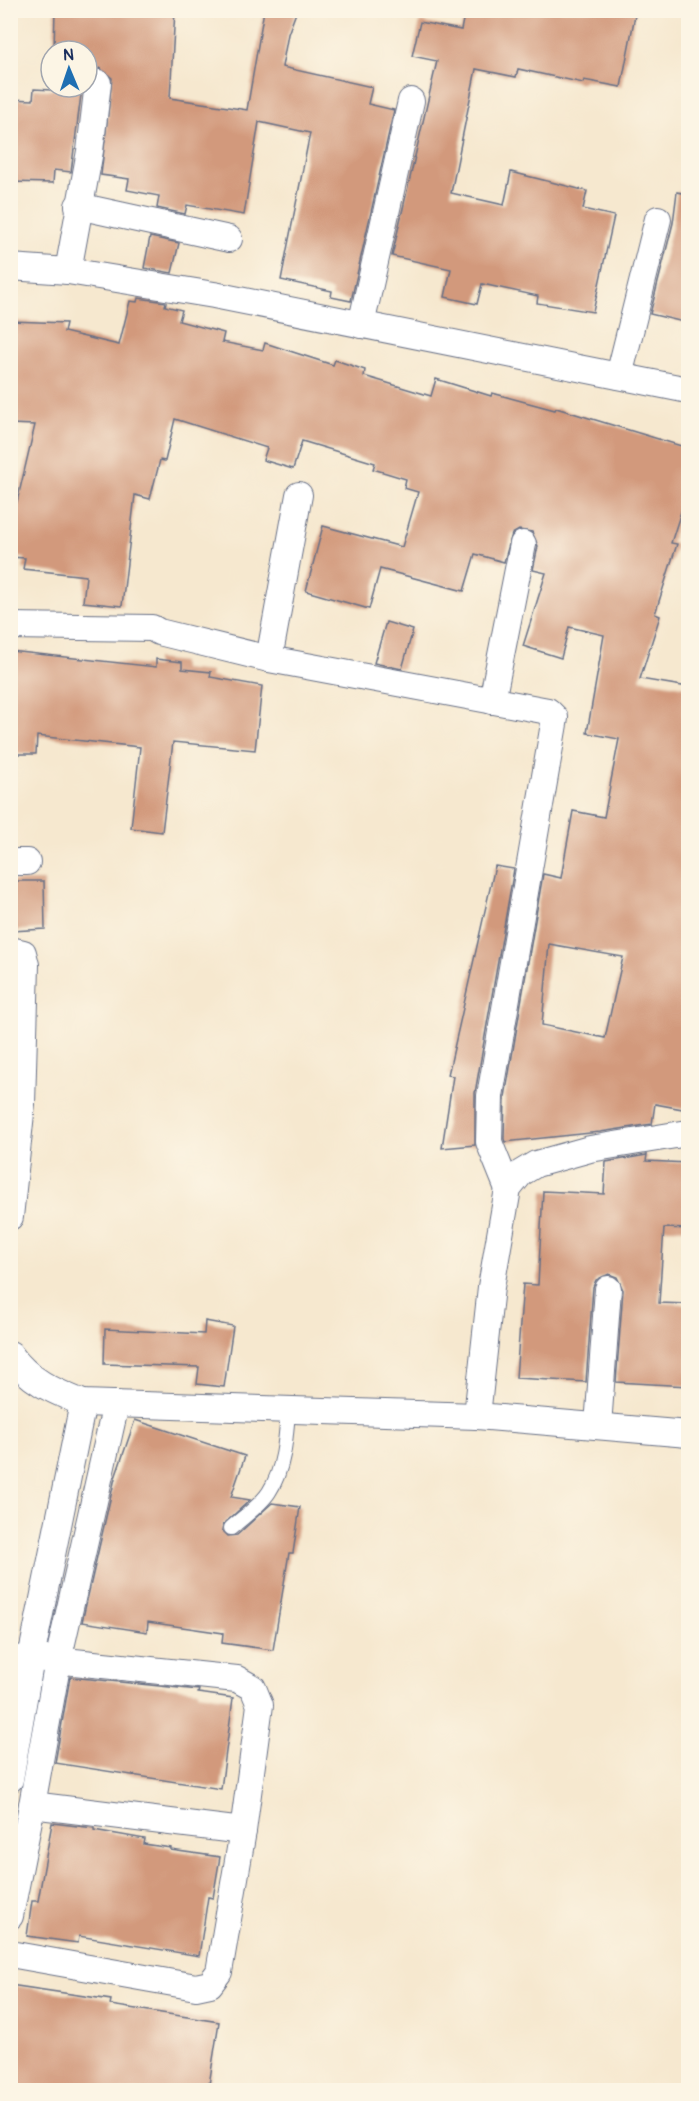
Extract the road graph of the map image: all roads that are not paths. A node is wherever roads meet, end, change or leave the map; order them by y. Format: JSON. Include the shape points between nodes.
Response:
{"nodes":[{"id":1,"x":96,"y":99,"type":"edge"},
{"id":2,"x":411,"y":101,"type":"dead end"},
{"id":3,"x":78,"y":206,"type":"junction"},
{"id":4,"x":658,"y":219,"type":"dead end"},
{"id":5,"x":229,"y":239,"type":"dead end"},
{"id":6,"x":10,"y":267,"type":"edge"},
{"id":7,"x":68,"y":272,"type":"junction"},
{"id":8,"x":361,"y":325,"type":"junction"},
{"id":9,"x":619,"y":376,"type":"junction"},
{"id":10,"x":688,"y":390,"type":"edge"},
{"id":11,"x":299,"y":495,"type":"dead end"},
{"id":12,"x":523,"y":544,"type":"dead end"},
{"id":13,"x":10,"y":626,"type":"edge"},
{"id":14,"x":269,"y":659,"type":"junction"},
{"id":15,"x":492,"y":701,"type":"junction"},
{"id":16,"x":10,"y":950,"type":"edge"},
{"id":17,"x":16,"y":1104,"type":"edge"},
{"id":18,"x":688,"y":1133,"type":"edge"},
{"id":19,"x":508,"y":1189,"type":"junction"},
{"id":20,"x":10,"y":1217,"type":"edge"},
{"id":21,"x":609,"y":1289,"type":"dead end"},
{"id":22,"x":15,"y":1361,"type":"edge"},
{"id":23,"x":83,"y":1403,"type":"junction"},
{"id":24,"x":116,"y":1404,"type":"junction"},
{"id":25,"x":288,"y":1411,"type":"junction"},
{"id":26,"x":477,"y":1416,"type":"junction"},
{"id":27,"x":598,"y":1426,"type":"junction"},
{"id":28,"x":688,"y":1434,"type":"edge"},
{"id":29,"x":231,"y":1528,"type":"dead end"},
{"id":30,"x":21,"y":1658,"type":"edge"},
{"id":31,"x":58,"y":1661,"type":"junction"},
{"id":32,"x":10,"y":1779,"type":"edge"},
{"id":33,"x":32,"y":1805,"type":"junction"},
{"id":34,"x":243,"y":1831,"type":"junction"},
{"id":35,"x":10,"y":1916,"type":"edge"},
{"id":36,"x":10,"y":1954,"type":"edge"}],
"edges":[{"from":1,"to":3,"type":"street"},
{"from":2,"to":8,"type":"street"},
{"from":3,"to":5,"type":"street"},
{"from":3,"to":7,"type":"street"},
{"from":4,"to":9,"type":"street"},
{"from":6,"to":7,"type":"street"},
{"from":7,"to":8,"type":"street","via":[[214,295]]},
{"from":8,"to":9,"type":"street"},
{"from":9,"to":10,"type":"street"},
{"from":11,"to":14,"type":"street"},
{"from":12,"to":15,"type":"street"},
{"from":13,"to":14,"type":"street","via":[[152,627]]},
{"from":14,"to":15,"type":"street"},
{"from":15,"to":19,"type":"street","via":[[548,711],[555,718],[490,1096],[489,1142]]},
{"from":16,"to":17,"type":"street","via":[[22,953],[26,965]]},
{"from":17,"to":20,"type":"street"},
{"from":18,"to":19,"type":"street","via":[[590,1149],[536,1164],[520,1173]]},
{"from":19,"to":26,"type":"street","via":[[491,1287]]},
{"from":21,"to":27,"type":"street"},
{"from":22,"to":23,"type":"street","via":[[46,1388]]},
{"from":23,"to":24,"type":"street"},
{"from":23,"to":30,"type":"street"},
{"from":24,"to":25,"type":"street"},
{"from":24,"to":31,"type":"street"},
{"from":25,"to":26,"type":"street"},
{"from":25,"to":29,"type":"lane","via":[[286,1440],[268,1494]]},
{"from":26,"to":27,"type":"street"},
{"from":27,"to":28,"type":"street"},
{"from":30,"to":31,"type":"street"},
{"from":30,"to":32,"type":"street"},
{"from":31,"to":33,"type":"street"},
{"from":31,"to":34,"type":"street","via":[[237,1679],[253,1688],[260,1705]]},
{"from":33,"to":34,"type":"street"},
{"from":33,"to":35,"type":"street"},
{"from":34,"to":36,"type":"street","via":[[219,1972],[210,1984],[196,1987]]}]}
